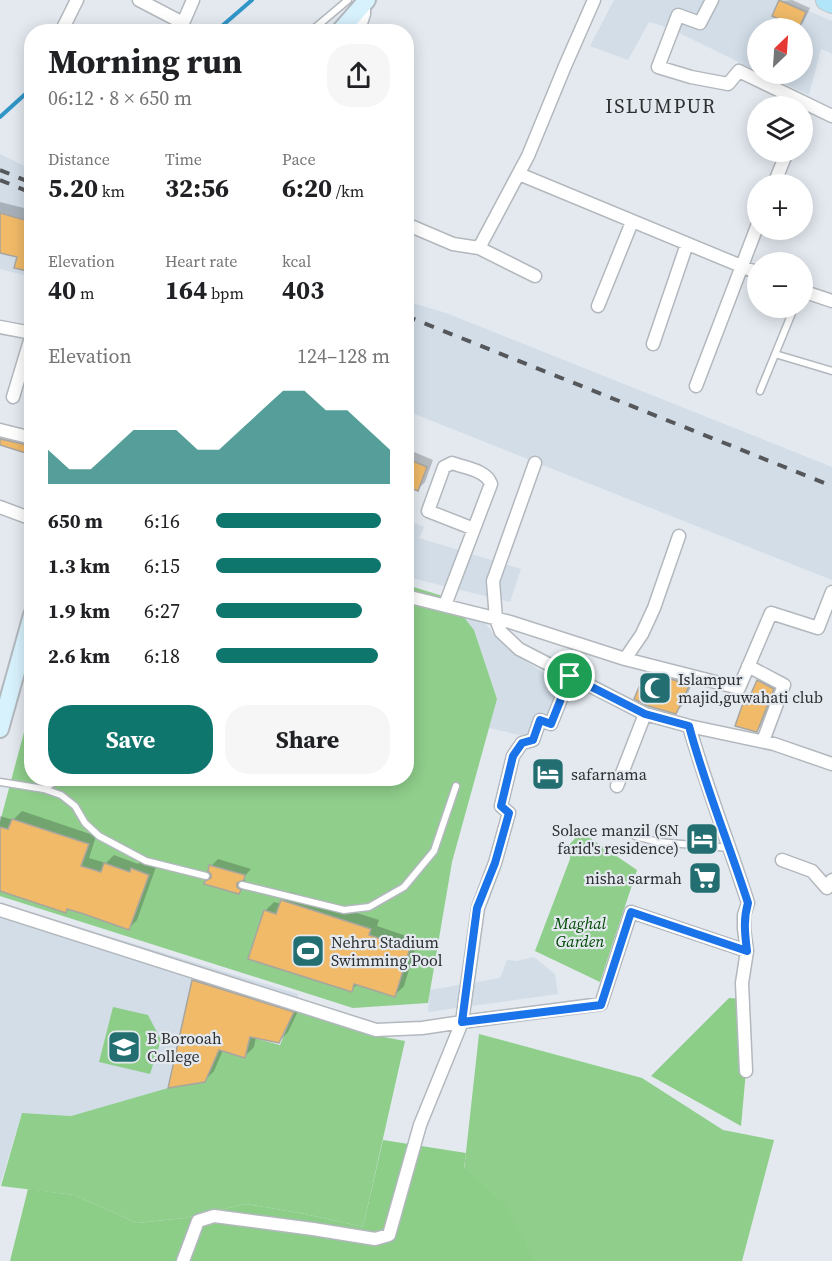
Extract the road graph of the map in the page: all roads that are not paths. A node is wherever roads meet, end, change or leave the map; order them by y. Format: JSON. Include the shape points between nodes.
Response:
{"nodes":[{"id":1,"x":77,"y":0,"type":"edge"},
{"id":2,"x":140,"y":0,"type":"edge"},
{"id":3,"x":193,"y":0,"type":"edge"},
{"id":4,"x":594,"y":0,"type":"edge"},
{"id":5,"x":712,"y":0,"type":"edge"},
{"id":6,"x":825,"y":0,"type":"edge"},
{"id":7,"x":360,"y":2,"type":"edge"},
{"id":8,"x":832,"y":3,"type":"edge"},
{"id":9,"x":65,"y":24,"type":"edge"},
{"id":10,"x":323,"y":24,"type":"edge"},
{"id":11,"x":345,"y":24,"type":"edge"},
{"id":12,"x":361,"y":24,"type":"edge"},
{"id":13,"x":781,"y":96,"type":"edge"},
{"id":14,"x":813,"y":112,"type":"edge"},
{"id":15,"x":832,"y":117,"type":"edge"},
{"id":16,"x":519,"y":174,"type":"junction"},
{"id":17,"x":632,"y":222,"type":"junction"},
{"id":18,"x":414,"y":227,"type":"edge"},
{"id":19,"x":752,"y":240,"type":"edge"},
{"id":20,"x":687,"y":244,"type":"junction"},
{"id":21,"x":479,"y":248,"type":"junction"},
{"id":22,"x":741,"y":266,"type":"junction"},
{"id":23,"x":747,"y":268,"type":"edge"},
{"id":24,"x":535,"y":276,"type":"dead end"},
{"id":25,"x":813,"y":295,"type":"edge"},
{"id":26,"x":832,"y":301,"type":"edge"},
{"id":27,"x":598,"y":306,"type":"dead end"},
{"id":28,"x":790,"y":318,"type":"edge"},
{"id":29,"x":0,"y":327,"type":"edge"},
{"id":30,"x":24,"y":332,"type":"edge"},
{"id":31,"x":653,"y":344,"type":"dead end"},
{"id":32,"x":775,"y":354,"type":"junction"},
{"id":33,"x":24,"y":361,"type":"edge"},
{"id":34,"x":832,"y":371,"type":"edge"},
{"id":35,"x":696,"y":386,"type":"dead end"},
{"id":36,"x":760,"y":391,"type":"dead end"},
{"id":37,"x":13,"y":397,"type":"dead end"},
{"id":38,"x":0,"y":430,"type":"edge"},
{"id":39,"x":24,"y":436,"type":"edge"},
{"id":40,"x":535,"y":463,"type":"dead end"},
{"id":41,"x":0,"y":507,"type":"edge"},
{"id":42,"x":24,"y":516,"type":"edge"},
{"id":43,"x":474,"y":530,"type":"junction"},
{"id":44,"x":679,"y":536,"type":"dead end"},
{"id":45,"x":832,"y":592,"type":"edge"},
{"id":46,"x":414,"y":598,"type":"edge"},
{"id":47,"x":445,"y":605,"type":"junction"},
{"id":48,"x":496,"y":619,"type":"junction"},
{"id":49,"x":24,"y":644,"type":"edge"},
{"id":50,"x":625,"y":659,"type":"junction"},
{"id":51,"x":748,"y":666,"type":"junction"},
{"id":52,"x":570,"y":676,"type":"junction"},
{"id":53,"x":645,"y":714,"type":"junction"},
{"id":54,"x":689,"y":726,"type":"junction"},
{"id":55,"x":0,"y":729,"type":"edge"},
{"id":56,"x":763,"y":741,"type":"junction"},
{"id":57,"x":832,"y":765,"type":"edge"},
{"id":58,"x":0,"y":782,"type":"edge"},
{"id":59,"x":24,"y":786,"type":"edge"},
{"id":60,"x":25,"y":786,"type":"edge"},
{"id":61,"x":48,"y":786,"type":"edge"},
{"id":62,"x":456,"y":786,"type":"dead end"},
{"id":63,"x":616,"y":786,"type":"dead end"},
{"id":64,"x":44,"y":789,"type":"junction"},
{"id":65,"x":635,"y":836,"type":"dead end"},
{"id":66,"x":730,"y":848,"type":"junction"},
{"id":67,"x":782,"y":860,"type":"dead end"},
{"id":68,"x":206,"y":876,"type":"dead end"},
{"id":69,"x":242,"y":885,"type":"dead end"},
{"id":70,"x":831,"y":888,"type":"edge"},
{"id":71,"x":0,"y":910,"type":"edge"},
{"id":72,"x":747,"y":951,"type":"junction"},
{"id":73,"x":462,"y":1022,"type":"junction"},
{"id":74,"x":746,"y":1071,"type":"dead end"},
{"id":75,"x":183,"y":1261,"type":"edge"}],
"edges":[{"from":1,"to":9,"type":"street"},
{"from":2,"to":3,"type":"street","via":[[183,23]]},
{"from":4,"to":16,"type":"street"},
{"from":5,"to":13,"type":"street","via":[[700,23],[678,15],[658,66],[728,84],[739,71]]},
{"from":6,"to":8,"type":"main road"},
{"from":7,"to":10,"type":"lane"},
{"from":7,"to":11,"type":"main road"},
{"from":7,"to":12,"type":"street","via":[[364,14]]},
{"from":14,"to":15,"type":"street"},
{"from":16,"to":17,"type":"street"},
{"from":16,"to":21,"type":"street"},
{"from":17,"to":20,"type":"street"},
{"from":17,"to":27,"type":"street"},
{"from":18,"to":21,"type":"street","via":[[453,244]]},
{"from":19,"to":22,"type":"street"},
{"from":20,"to":22,"type":"street"},
{"from":20,"to":31,"type":"street"},
{"from":21,"to":24,"type":"street"},
{"from":22,"to":23,"type":"street"},
{"from":22,"to":35,"type":"street"},
{"from":25,"to":26,"type":"street"},
{"from":28,"to":32,"type":"lane"},
{"from":29,"to":30,"type":"street"},
{"from":32,"to":34,"type":"lane"},
{"from":32,"to":36,"type":"lane"},
{"from":33,"to":37,"type":"street"},
{"from":38,"to":39,"type":"street"},
{"from":40,"to":48,"type":"street","via":[[493,580]]},
{"from":41,"to":42,"type":"street"},
{"from":43,"to":43,"type":"street","via":[[491,484],[488,477],[473,470],[447,464],[428,511]]},
{"from":43,"to":47,"type":"street"},
{"from":44,"to":50,"type":"street","via":[[654,608]]},
{"from":45,"to":51,"type":"street","via":[[818,628],[771,613]]},
{"from":46,"to":47,"type":"street"},
{"from":47,"to":48,"type":"street"},
{"from":48,"to":50,"type":"street"},
{"from":48,"to":52,"type":"street","via":[[501,632],[519,649]]},
{"from":49,"to":55,"type":"main road"},
{"from":50,"to":51,"type":"street","via":[[739,688]]},
{"from":51,"to":56,"type":"street","via":[[784,685]]},
{"from":52,"to":53,"type":"street"},
{"from":52,"to":73,"type":"street","via":[[551,724],[540,720],[533,740],[522,743],[513,756],[501,806],[509,813],[477,908]]},
{"from":53,"to":54,"type":"street"},
{"from":53,"to":63,"type":"street"},
{"from":54,"to":56,"type":"street"},
{"from":54,"to":66,"type":"street"},
{"from":56,"to":57,"type":"street"},
{"from":58,"to":59,"type":"lane"},
{"from":60,"to":64,"type":"lane"},
{"from":61,"to":64,"type":"lane"},
{"from":62,"to":69,"type":"lane","via":[[434,851],[404,887],[369,907],[344,910]]},
{"from":64,"to":68,"type":"lane","via":[[75,806],[99,836],[146,861]]},
{"from":65,"to":66,"type":"lane","via":[[658,842]]},
{"from":66,"to":72,"type":"street","via":[[748,903],[744,915]]},
{"from":67,"to":70,"type":"street","via":[[812,871]]},
{"from":71,"to":73,"type":"street","via":[[376,1030]]},
{"from":72,"to":73,"type":"street","via":[[631,912],[601,1005]]},
{"from":72,"to":74,"type":"street","via":[[742,983]]},
{"from":73,"to":75,"type":"street","via":[[420,1125],[389,1235],[375,1239],[214,1216],[198,1221]]}]}
